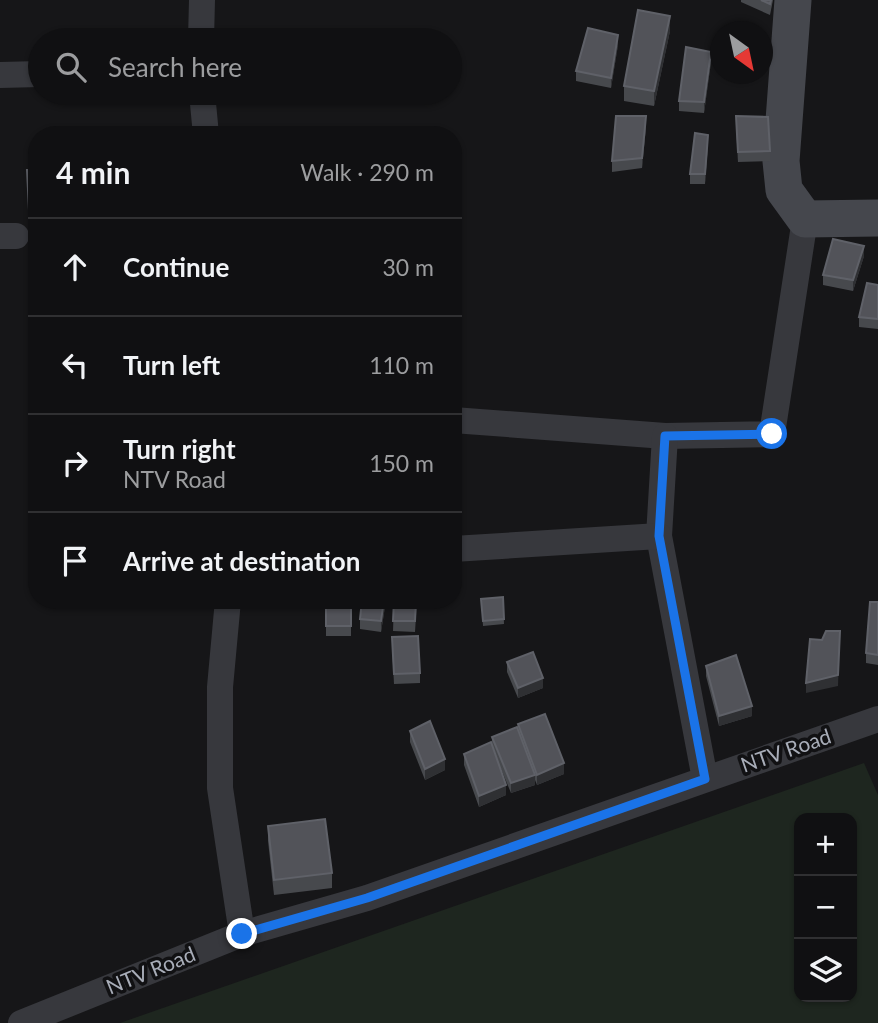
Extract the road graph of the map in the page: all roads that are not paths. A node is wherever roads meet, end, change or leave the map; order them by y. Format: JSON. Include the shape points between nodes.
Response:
{"nodes":[{"id":1,"x":202,"y":0,"type":"edge"},
{"id":2,"x":793,"y":0,"type":"edge"},
{"id":3,"x":201,"y":28,"type":"edge"},
{"id":4,"x":28,"y":74,"type":"edge"},
{"id":5,"x":0,"y":75,"type":"edge"},
{"id":6,"x":203,"y":105,"type":"edge"},
{"id":7,"x":204,"y":126,"type":"edge"},
{"id":8,"x":878,"y":218,"type":"edge"},
{"id":9,"x":805,"y":219,"type":"junction"},
{"id":10,"x":462,"y":421,"type":"edge"},
{"id":11,"x":665,"y":436,"type":"junction"},
{"id":12,"x":659,"y":536,"type":"junction"},
{"id":13,"x":462,"y":548,"type":"edge"},
{"id":14,"x":227,"y":609,"type":"edge"},
{"id":15,"x":878,"y":719,"type":"edge"},
{"id":16,"x":705,"y":779,"type":"junction"},
{"id":17,"x":242,"y":934,"type":"junction"},
{"id":18,"x":21,"y":1023,"type":"edge"}],
"edges":[{"from":1,"to":3,"type":"street"},
{"from":2,"to":9,"type":"street","via":[[781,161],[785,190]]},
{"from":4,"to":5,"type":"street"},
{"from":6,"to":7,"type":"street"},
{"from":8,"to":9,"type":"street"},
{"from":9,"to":11,"type":"street","via":[[772,434]]},
{"from":10,"to":11,"type":"street"},
{"from":11,"to":12,"type":"street"},
{"from":12,"to":13,"type":"street"},
{"from":12,"to":16,"type":"street"},
{"from":14,"to":17,"type":"street","via":[[219,687],[220,788]]},
{"from":15,"to":16,"type":"street","name":"NTV Road"},
{"from":16,"to":17,"type":"street","name":"NTV Road","via":[[367,898]]},
{"from":17,"to":18,"type":"street","name":"NTV Road"}]}
